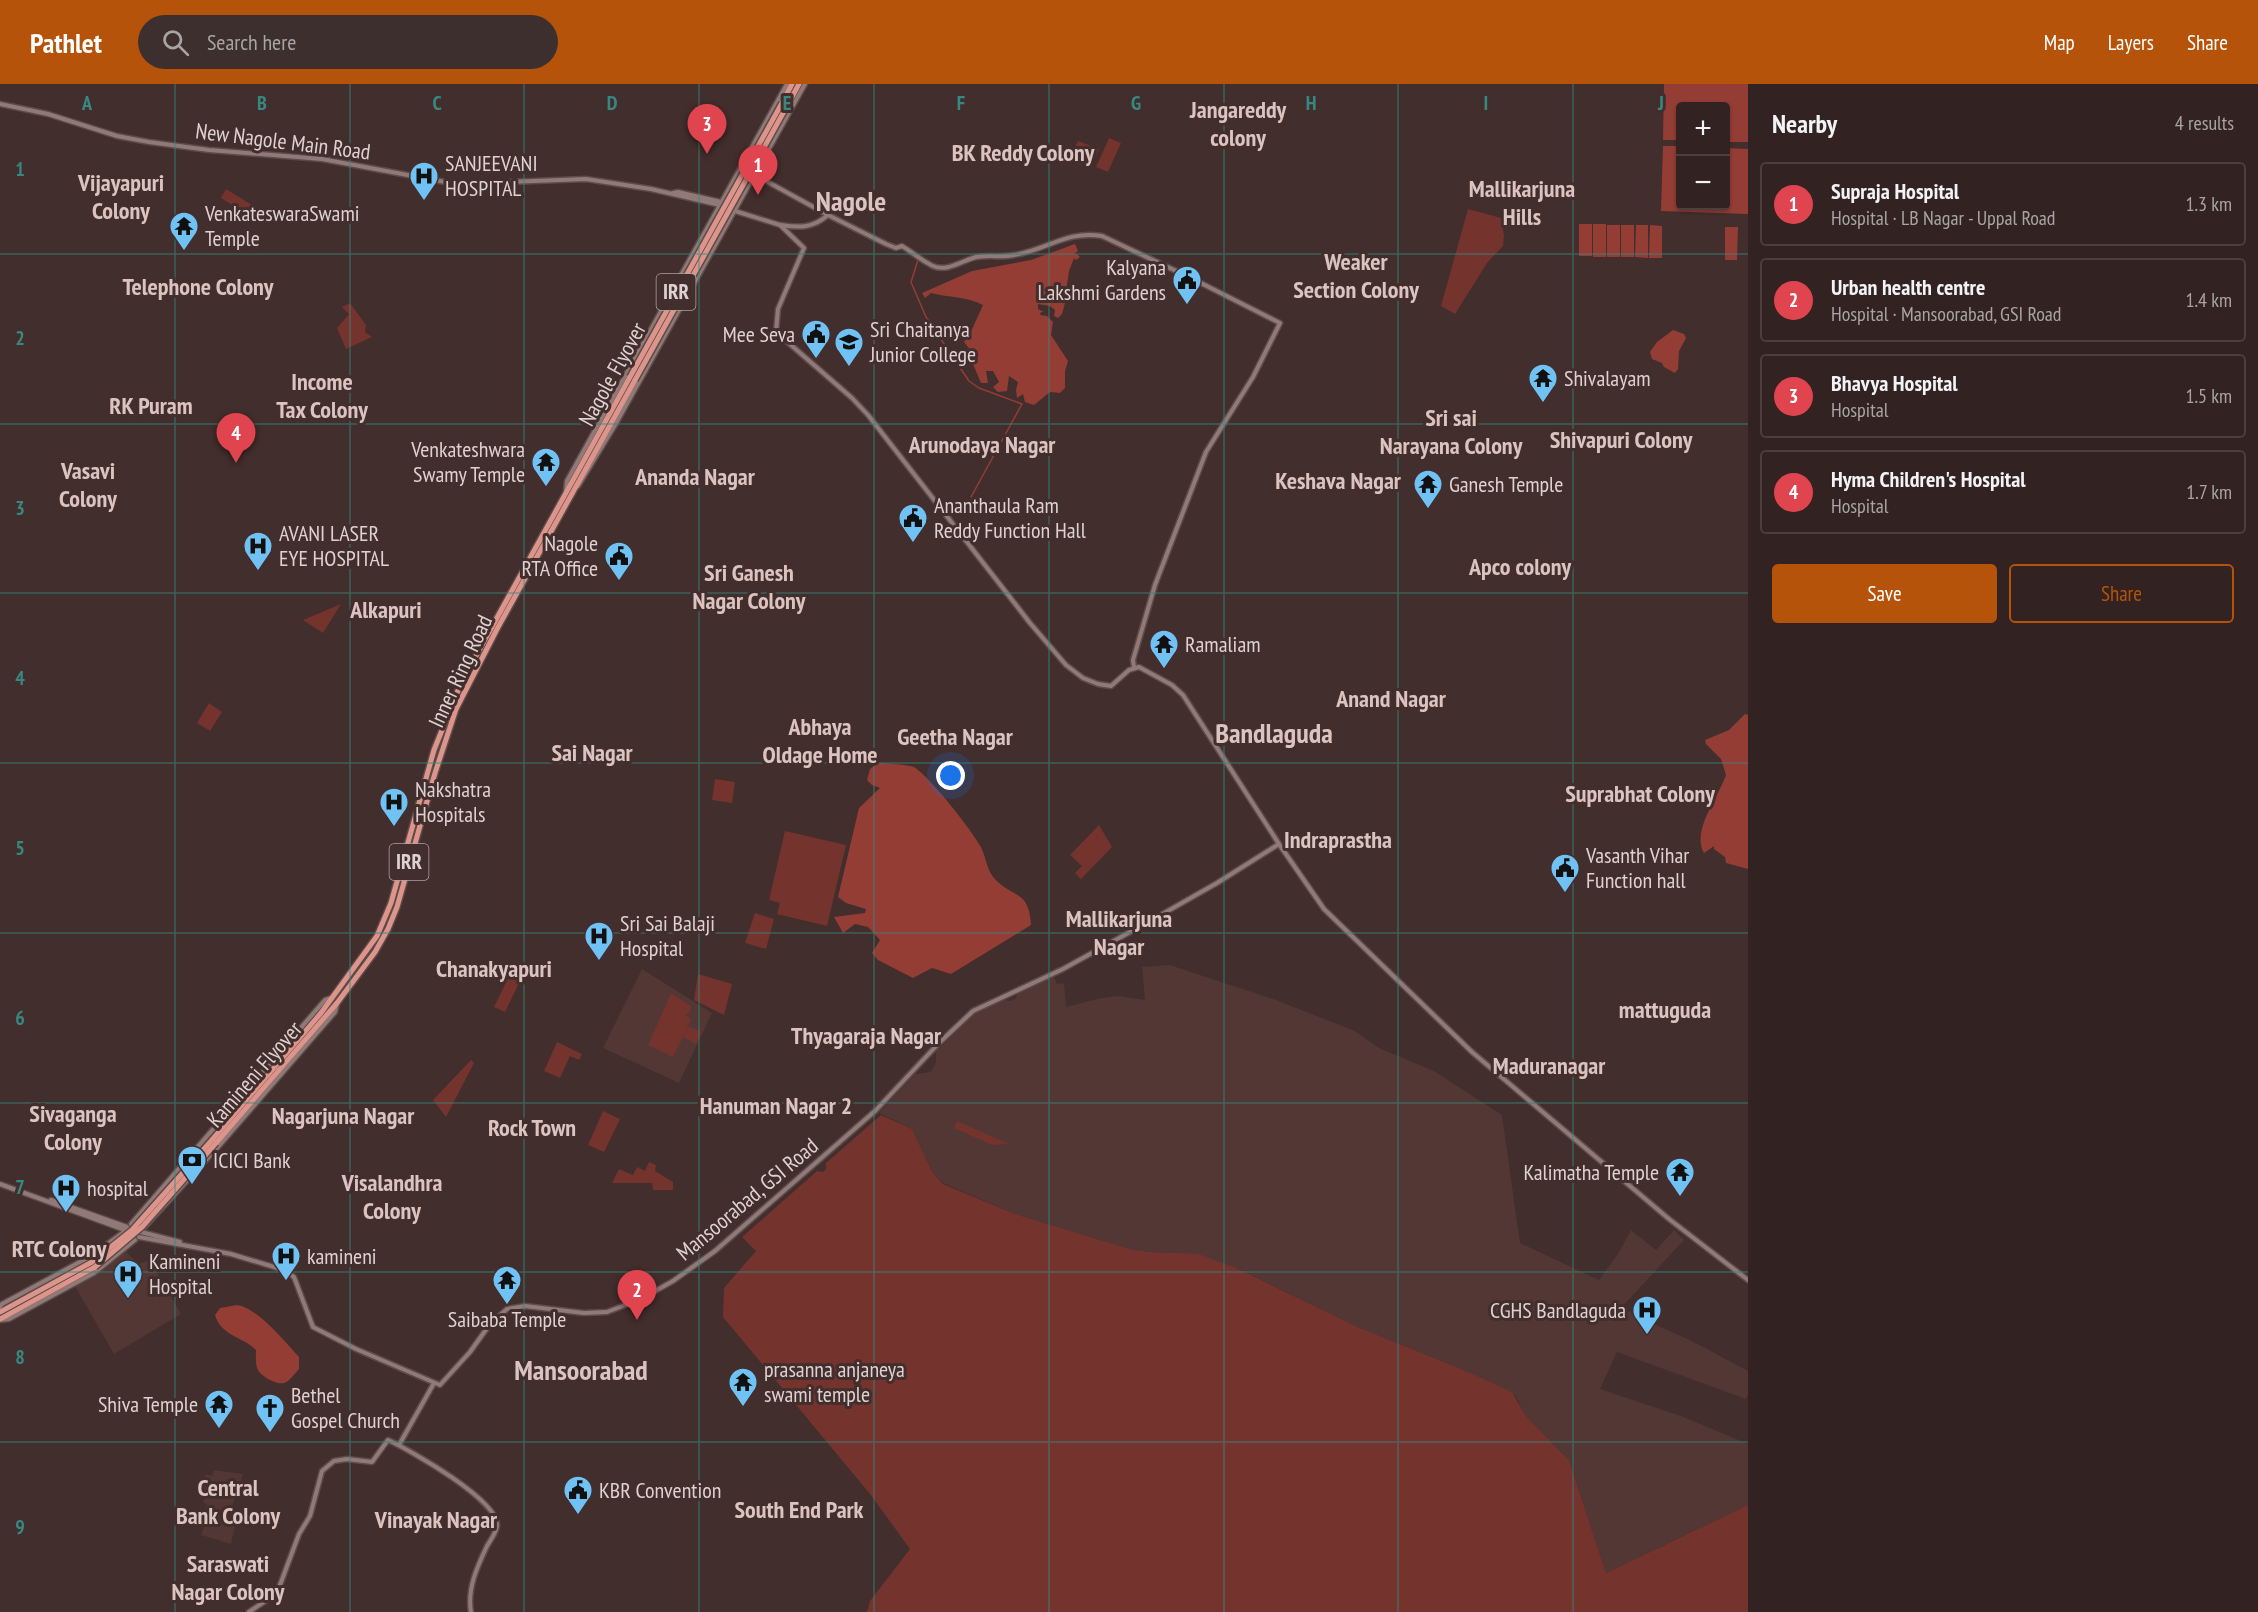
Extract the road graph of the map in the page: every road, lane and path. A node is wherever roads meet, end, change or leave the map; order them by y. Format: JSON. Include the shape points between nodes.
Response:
{"nodes":[{"id":1,"x":787,"y":84,"type":"edge"},
{"id":2,"x":792,"y":84,"type":"edge"},
{"id":3,"x":799,"y":84,"type":"edge"},
{"id":4,"x":805,"y":84,"type":"edge"},
{"id":5,"x":0,"y":104,"type":"edge"},
{"id":6,"x":784,"y":104,"type":"junction"},
{"id":7,"x":760,"y":133,"type":"junction"},
{"id":8,"x":773,"y":140,"type":"junction"},
{"id":9,"x":755,"y":175,"type":"junction"},
{"id":10,"x":720,"y":204,"type":"junction"},
{"id":11,"x":735,"y":211,"type":"junction"},
{"id":12,"x":828,"y":215,"type":"junction"},
{"id":13,"x":780,"y":225,"type":"junction"},
{"id":14,"x":697,"y":247,"type":"junction"},
{"id":15,"x":710,"y":254,"type":"junction"},
{"id":16,"x":656,"y":321,"type":"junction"},
{"id":17,"x":669,"y":328,"type":"junction"},
{"id":18,"x":569,"y":490,"type":"junction"},
{"id":19,"x":1134,"y":667,"type":"junction"},
{"id":20,"x":421,"y":797,"type":"junction"},
{"id":21,"x":426,"y":804,"type":"junction"},
{"id":22,"x":1279,"y":844,"type":"junction"},
{"id":23,"x":334,"y":997,"type":"junction"},
{"id":24,"x":337,"y":1003,"type":"junction"},
{"id":25,"x":214,"y":1142,"type":"junction"},
{"id":26,"x":0,"y":1184,"type":"edge"},
{"id":27,"x":127,"y":1228,"type":"junction"},
{"id":28,"x":138,"y":1236,"type":"junction"},
{"id":29,"x":93,"y":1264,"type":"junction"},
{"id":30,"x":1747,"y":1277,"type":"edge"},
{"id":31,"x":0,"y":1307,"type":"edge"},
{"id":32,"x":0,"y":1312,"type":"edge"},
{"id":33,"x":0,"y":1320,"type":"edge"},
{"id":34,"x":435,"y":1383,"type":"junction"},
{"id":35,"x":399,"y":1445,"type":"junction"},
{"id":36,"x":249,"y":1612,"type":"edge"},
{"id":37,"x":471,"y":1612,"type":"edge"}],
"edges":[{"from":1,"to":7,"type":"street"},
{"from":2,"to":6,"type":"highway","name":"Nagole Flyover","number":"IRR"},
{"from":3,"to":6,"type":"highway","name":"Nagole Flyover","number":"IRR"},
{"from":4,"to":8,"type":"street"},
{"from":5,"to":10,"type":"street","name":"New Nagole Main Road","via":[[149,142],[322,159],[456,184],[578,178],[678,192]]},
{"from":6,"to":18,"type":"highway","name":"Nagole Flyover","number":"IRR","bridge":true},
{"from":7,"to":8,"type":"street"},
{"from":7,"to":10,"type":"street"},
{"from":8,"to":9,"type":"street"},
{"from":9,"to":11,"type":"street"},
{"from":9,"to":12,"type":"street"},
{"from":10,"to":14,"type":"street"},
{"from":11,"to":13,"type":"street"},
{"from":11,"to":15,"type":"street"},
{"from":12,"to":13,"type":"street","via":[[801,228]]},
{"from":12,"to":19,"type":"street","via":[[886,244],[902,246],[934,267],[952,266],[975,257],[1013,256],[1071,236],[1102,236],[1280,323],[1253,377],[1206,452],[1147,609]]},
{"from":13,"to":19,"type":"street","via":[[804,248],[778,309],[776,332],[868,415],[1023,615],[1069,668],[1093,683],[1111,686]]},
{"from":14,"to":15,"type":"street"},
{"from":14,"to":16,"type":"street"},
{"from":15,"to":17,"type":"street"},
{"from":16,"to":17,"type":"street"},
{"from":16,"to":18,"type":"street","via":[[567,481]]},
{"from":17,"to":18,"type":"street","via":[[584,478]]},
{"from":18,"to":20,"type":"highway","name":"Inner Ring Road","number":"IRR","via":[[461,683],[434,750]]},
{"from":18,"to":21,"type":"highway","name":"Inner Ring Road","number":"IRR","via":[[456,709]]},
{"from":19,"to":22,"type":"street","via":[[1150,672],[1184,694]]},
{"from":20,"to":21,"type":"highway"},
{"from":20,"to":23,"type":"highway","name":"Inner Ring Road","number":"IRR","via":[[389,910],[377,936]]},
{"from":21,"to":24,"type":"highway","name":"Inner Ring Road","number":"IRR","via":[[388,929]]},
{"from":22,"to":30,"type":"street","via":[[1318,903],[1464,1044],[1654,1207]]},
{"from":22,"to":34,"type":"street","name":"Mansoorabad, GSI Road","via":[[1160,916],[973,1011],[867,1118],[715,1251],[673,1281],[607,1312],[507,1308],[445,1381]]},
{"from":23,"to":25,"type":"highway","name":"Kamineni Flyover","number":"IRR"},
{"from":23,"to":27,"type":"street","via":[[326,1000]]},
{"from":24,"to":25,"type":"highway","name":"Kamineni Flyover","number":"IRR"},
{"from":24,"to":28,"type":"street","via":[[335,1012]]},
{"from":25,"to":29,"type":"highway","name":"Kamineni Flyover","number":"IRR","bridge":true,"via":[[142,1227],[119,1249]]},
{"from":26,"to":27,"type":"street"},
{"from":27,"to":28,"type":"street","via":[[138,1227]]},
{"from":27,"to":28,"type":"street","via":[[127,1238]]},
{"from":27,"to":31,"type":"street","via":[[91,1256]]},
{"from":28,"to":33,"type":"street","via":[[94,1273],[9,1319]]},
{"from":28,"to":34,"type":"street","via":[[231,1254],[284,1270],[294,1276],[313,1327]]},
{"from":29,"to":32,"type":"highway","name":"Kamineni Flyover","number":"IRR"},
{"from":29,"to":33,"type":"highway","name":"Kamineni Flyover","number":"IRR"},
{"from":34,"to":35,"type":"street"},
{"from":35,"to":36,"type":"street","via":[[387,1440],[372,1462],[334,1461],[321,1471],[310,1516],[299,1534],[277,1593]]},
{"from":35,"to":37,"type":"street","via":[[478,1497],[494,1513],[497,1527],[476,1570],[470,1593]]}]}
